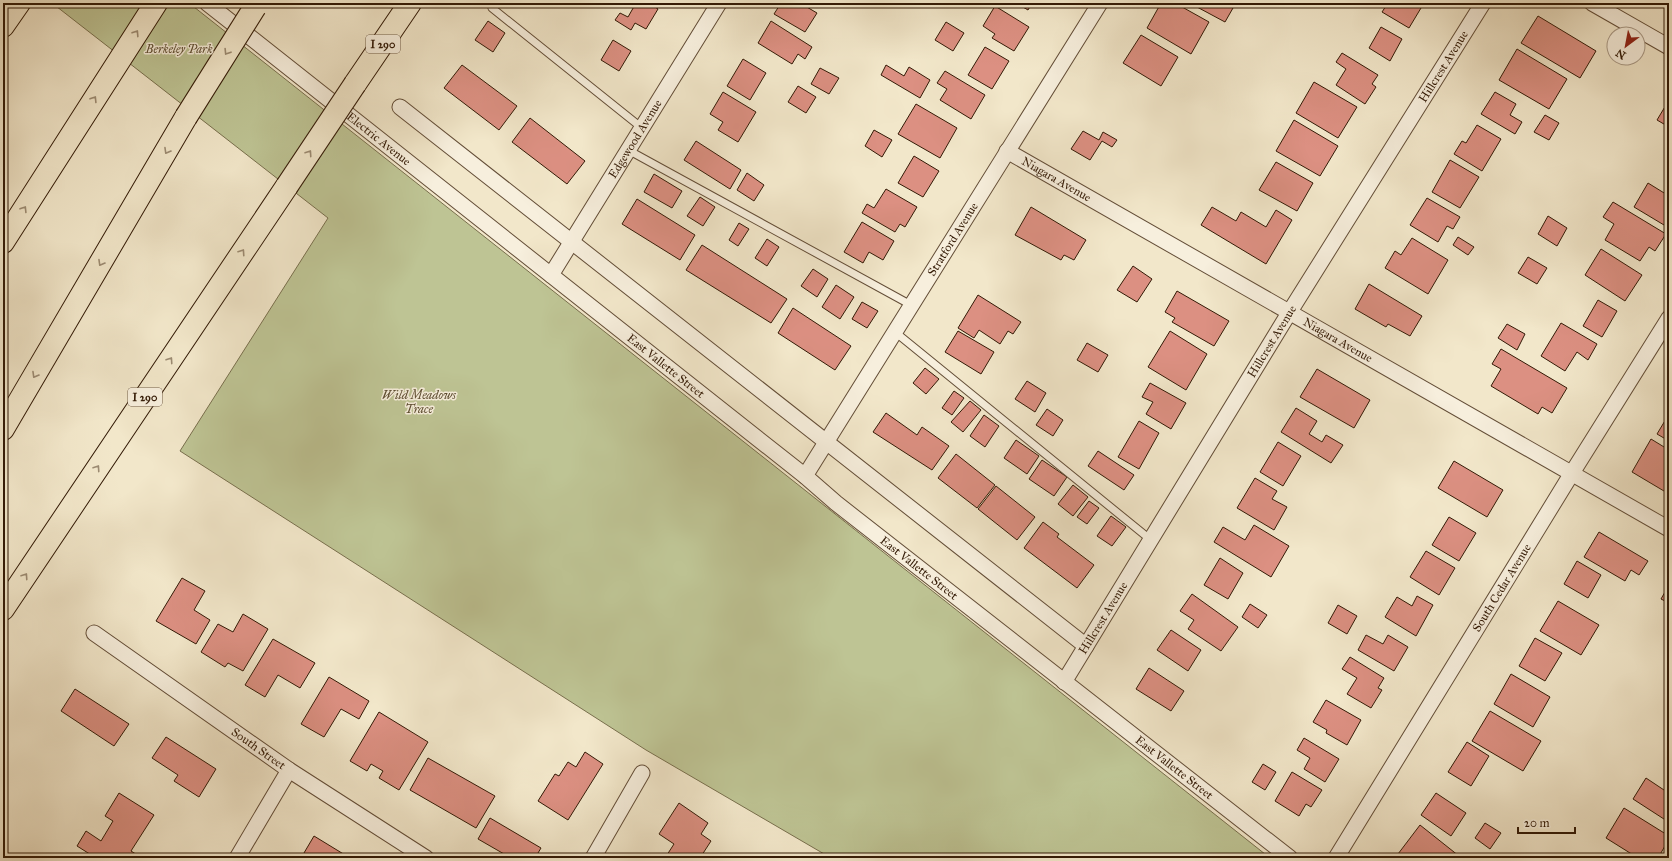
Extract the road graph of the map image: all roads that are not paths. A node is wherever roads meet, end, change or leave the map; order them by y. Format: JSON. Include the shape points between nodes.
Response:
{"nodes":[{"id":1,"x":19,"y":3,"type":"edge"},
{"id":2,"x":156,"y":3,"type":"edge"},
{"id":3,"x":207,"y":3,"type":"edge"},
{"id":4,"x":410,"y":3,"type":"edge"},
{"id":5,"x":719,"y":3,"type":"edge"},
{"id":6,"x":1100,"y":3,"type":"edge"},
{"id":7,"x":1483,"y":3,"type":"edge"},
{"id":8,"x":1592,"y":3,"type":"edge"},
{"id":9,"x":257,"y":5,"type":"edge"},
{"id":10,"x":492,"y":8,"type":"dead end"},
{"id":11,"x":3,"y":26,"type":"edge"},
{"id":12,"x":1669,"y":47,"type":"edge"},
{"id":13,"x":400,"y":107,"type":"dead end"},
{"id":14,"x":642,"y":128,"type":"junction"},
{"id":15,"x":628,"y":150,"type":"junction"},
{"id":16,"x":1007,"y":151,"type":"junction"},
{"id":17,"x":3,"y":242,"type":"edge"},
{"id":18,"x":571,"y":242,"type":"junction"},
{"id":19,"x":550,"y":275,"type":"junction"},
{"id":20,"x":911,"y":306,"type":"junction"},
{"id":21,"x":1290,"y":313,"type":"junction"},
{"id":22,"x":1669,"y":318,"type":"edge"},
{"id":23,"x":895,"y":332,"type":"junction"},
{"id":24,"x":3,"y":429,"type":"edge"},
{"id":25,"x":826,"y":442,"type":"junction"},
{"id":26,"x":1572,"y":473,"type":"junction"},
{"id":27,"x":805,"y":476,"type":"junction"},
{"id":28,"x":1669,"y":529,"type":"edge"},
{"id":29,"x":1151,"y":540,"type":"junction"},
{"id":30,"x":3,"y":609,"type":"edge"},
{"id":31,"x":94,"y":633,"type":"dead end"},
{"id":32,"x":1086,"y":646,"type":"junction"},
{"id":33,"x":1064,"y":682,"type":"junction"},
{"id":34,"x":289,"y":770,"type":"junction"},
{"id":35,"x":642,"y":773,"type":"dead end"},
{"id":36,"x":237,"y":858,"type":"edge"},
{"id":37,"x":426,"y":858,"type":"edge"},
{"id":38,"x":593,"y":858,"type":"edge"},
{"id":39,"x":1290,"y":858,"type":"edge"},
{"id":40,"x":1336,"y":858,"type":"edge"}],
"edges":[{"from":1,"to":11,"type":"highway"},
{"from":17,"to":2,"type":"highway","one_way":true},
{"from":3,"to":19,"type":"street","name":"Electric Avenue"},
{"from":30,"to":4,"type":"highway","number":"I 290","one_way":true,"bridge":true},
{"from":5,"to":14,"type":"street","name":"Edgewood Avenue"},
{"from":6,"to":16,"type":"street","name":"Stratford Avenue"},
{"from":7,"to":21,"type":"street","name":"Hillcrest Avenue"},
{"from":8,"to":12,"type":"street"},
{"from":9,"to":24,"type":"highway","one_way":true,"bridge":true,"via":[[186,117]]},
{"from":10,"to":14,"type":"lane"},
{"from":13,"to":18,"type":"street"},
{"from":14,"to":15,"type":"street","name":"Edgewood Avenue"},
{"from":15,"to":18,"type":"street","name":"Edgewood Avenue"},
{"from":15,"to":20,"type":"lane"},
{"from":16,"to":20,"type":"street","name":"Stratford Avenue"},
{"from":16,"to":21,"type":"street","name":"Niagara Avenue"},
{"from":18,"to":19,"type":"street","name":"Edgewood Avenue"},
{"from":18,"to":25,"type":"street"},
{"from":19,"to":27,"type":"street","name":"East Vallette Street"},
{"from":20,"to":23,"type":"street","name":"Stratford Avenue"},
{"from":21,"to":26,"type":"street","name":"Niagara Avenue"},
{"from":21,"to":29,"type":"street","name":"Hillcrest Avenue"},
{"from":22,"to":26,"type":"street","name":"South Cedar Avenue"},
{"from":23,"to":25,"type":"street","name":"Stratford Avenue"},
{"from":23,"to":29,"type":"lane"},
{"from":25,"to":27,"type":"street","name":"Stratford Avenue"},
{"from":25,"to":32,"type":"street"},
{"from":26,"to":28,"type":"street","name":"Niagara Avenue"},
{"from":26,"to":40,"type":"street","name":"South Cedar Avenue"},
{"from":27,"to":33,"type":"street","name":"East Vallette Street"},
{"from":29,"to":32,"type":"street","name":"Hillcrest Avenue"},
{"from":31,"to":34,"type":"street","name":"South Street"},
{"from":32,"to":33,"type":"street","name":"Hillcrest Avenue"},
{"from":33,"to":39,"type":"street","name":"East Vallette Street"},
{"from":34,"to":36,"type":"street"},
{"from":34,"to":37,"type":"street","name":"South Street"},
{"from":35,"to":38,"type":"street"}]}
